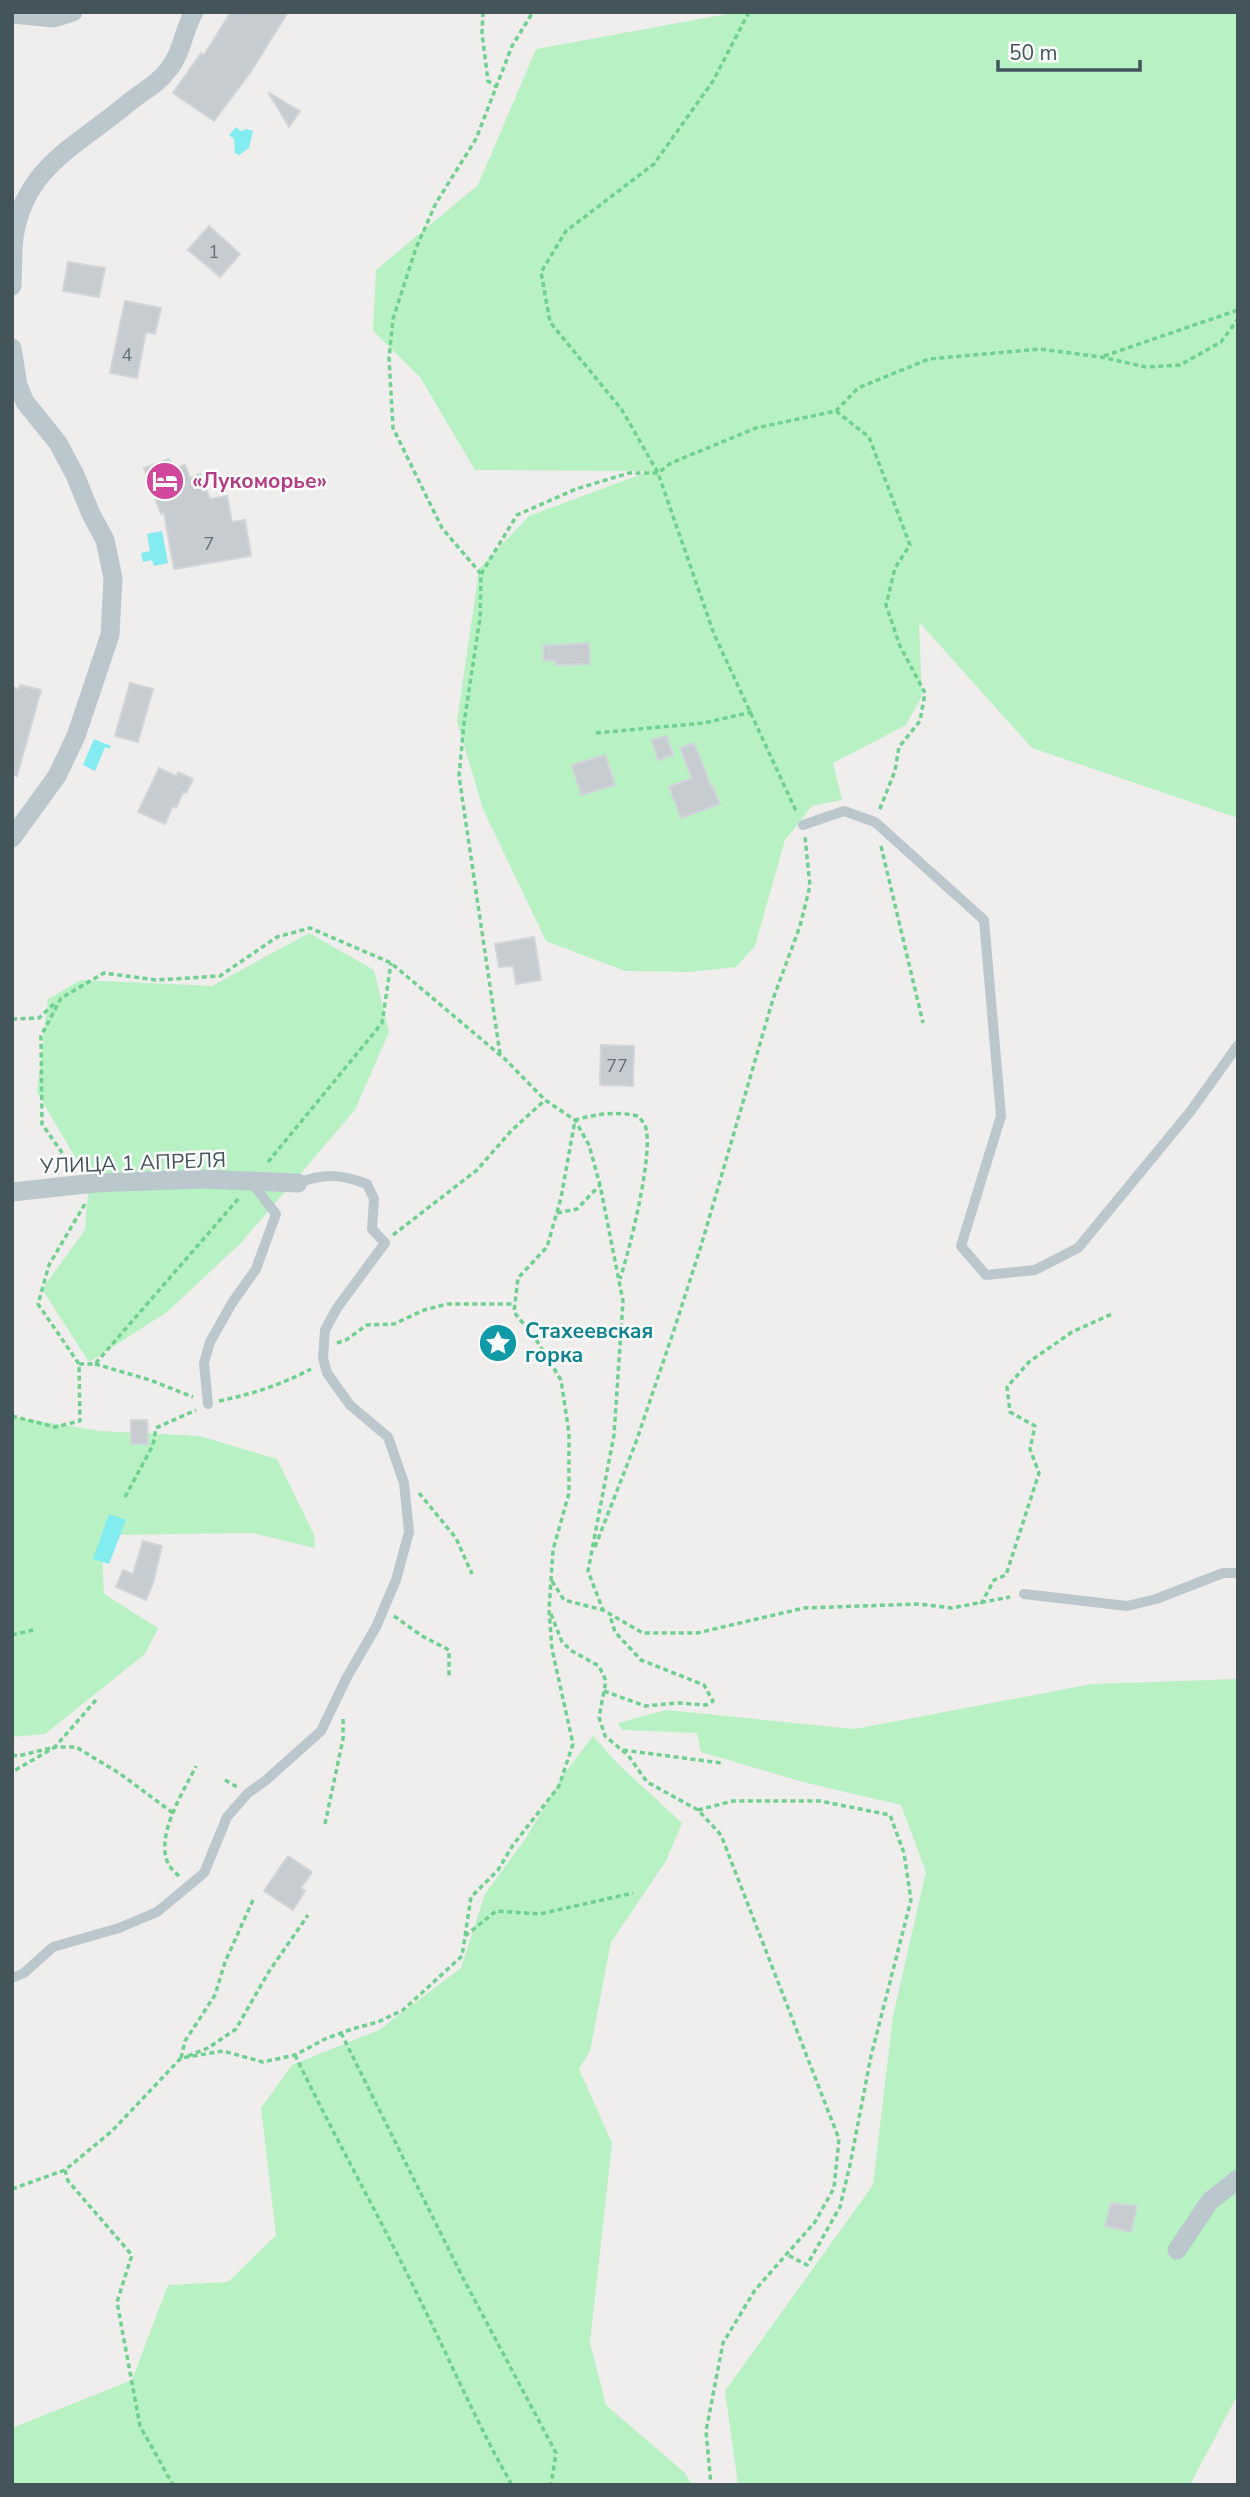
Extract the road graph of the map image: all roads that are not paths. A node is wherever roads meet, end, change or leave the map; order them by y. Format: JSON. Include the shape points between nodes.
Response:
{"nodes":[{"id":1,"x":73,"y":12,"type":"edge"},
{"id":2,"x":194,"y":12,"type":"edge"},
{"id":3,"x":12,"y":14,"type":"edge"},
{"id":4,"x":12,"y":286,"type":"edge"},
{"id":5,"x":12,"y":348,"type":"edge"},
{"id":6,"x":803,"y":825,"type":"road end"},
{"id":7,"x":12,"y":838,"type":"edge"},
{"id":8,"x":1238,"y":1045,"type":"edge"},
{"id":9,"x":252,"y":1182,"type":"junction"},
{"id":10,"x":298,"y":1182,"type":"joint"},
{"id":11,"x":12,"y":1192,"type":"edge"},
{"id":12,"x":208,"y":1404,"type":"road end"},
{"id":13,"x":1238,"y":1573,"type":"edge"},
{"id":14,"x":1024,"y":1594,"type":"road end"},
{"id":15,"x":12,"y":1978,"type":"edge"},
{"id":16,"x":1238,"y":2179,"type":"edge"},
{"id":17,"x":1177,"y":2250,"type":"dead end"}],
"edges":[{"from":1,"to":3,"type":"street","via":[[54,19]]},
{"from":2,"to":4,"type":"street","via":[[170,69],[57,158],[24,198],[14,239]]},
{"from":5,"to":7,"type":"street","via":[[25,402],[58,443],[75,475],[105,540],[113,578],[110,635],[76,736],[57,776]]},
{"from":6,"to":8,"type":"lane","via":[[844,811],[875,822],[984,920],[1002,1116],[961,1246],[986,1275],[1035,1270],[1078,1248],[1190,1112]]},
{"from":9,"to":10,"type":"street","name":"УЛИЦА 1 АПРЕЛЯ"},
{"from":9,"to":11,"type":"street","name":"УЛИЦА 1 АПРЕЛЯ","via":[[201,1178]]},
{"from":9,"to":12,"type":"lane","via":[[276,1214],[256,1269],[210,1342],[205,1363]]},
{"from":10,"to":15,"type":"lane","via":[[318,1175],[367,1184],[374,1199],[372,1229],[385,1243],[325,1330],[323,1358],[327,1373],[350,1405],[388,1437],[404,1483],[409,1532],[396,1580],[321,1731],[248,1793],[227,1817],[204,1873],[157,1912],[53,1947]]},
{"from":13,"to":14,"type":"lane","via":[[1223,1573],[1127,1606]]},
{"from":16,"to":17,"type":"street","via":[[1210,2201]]}]}
